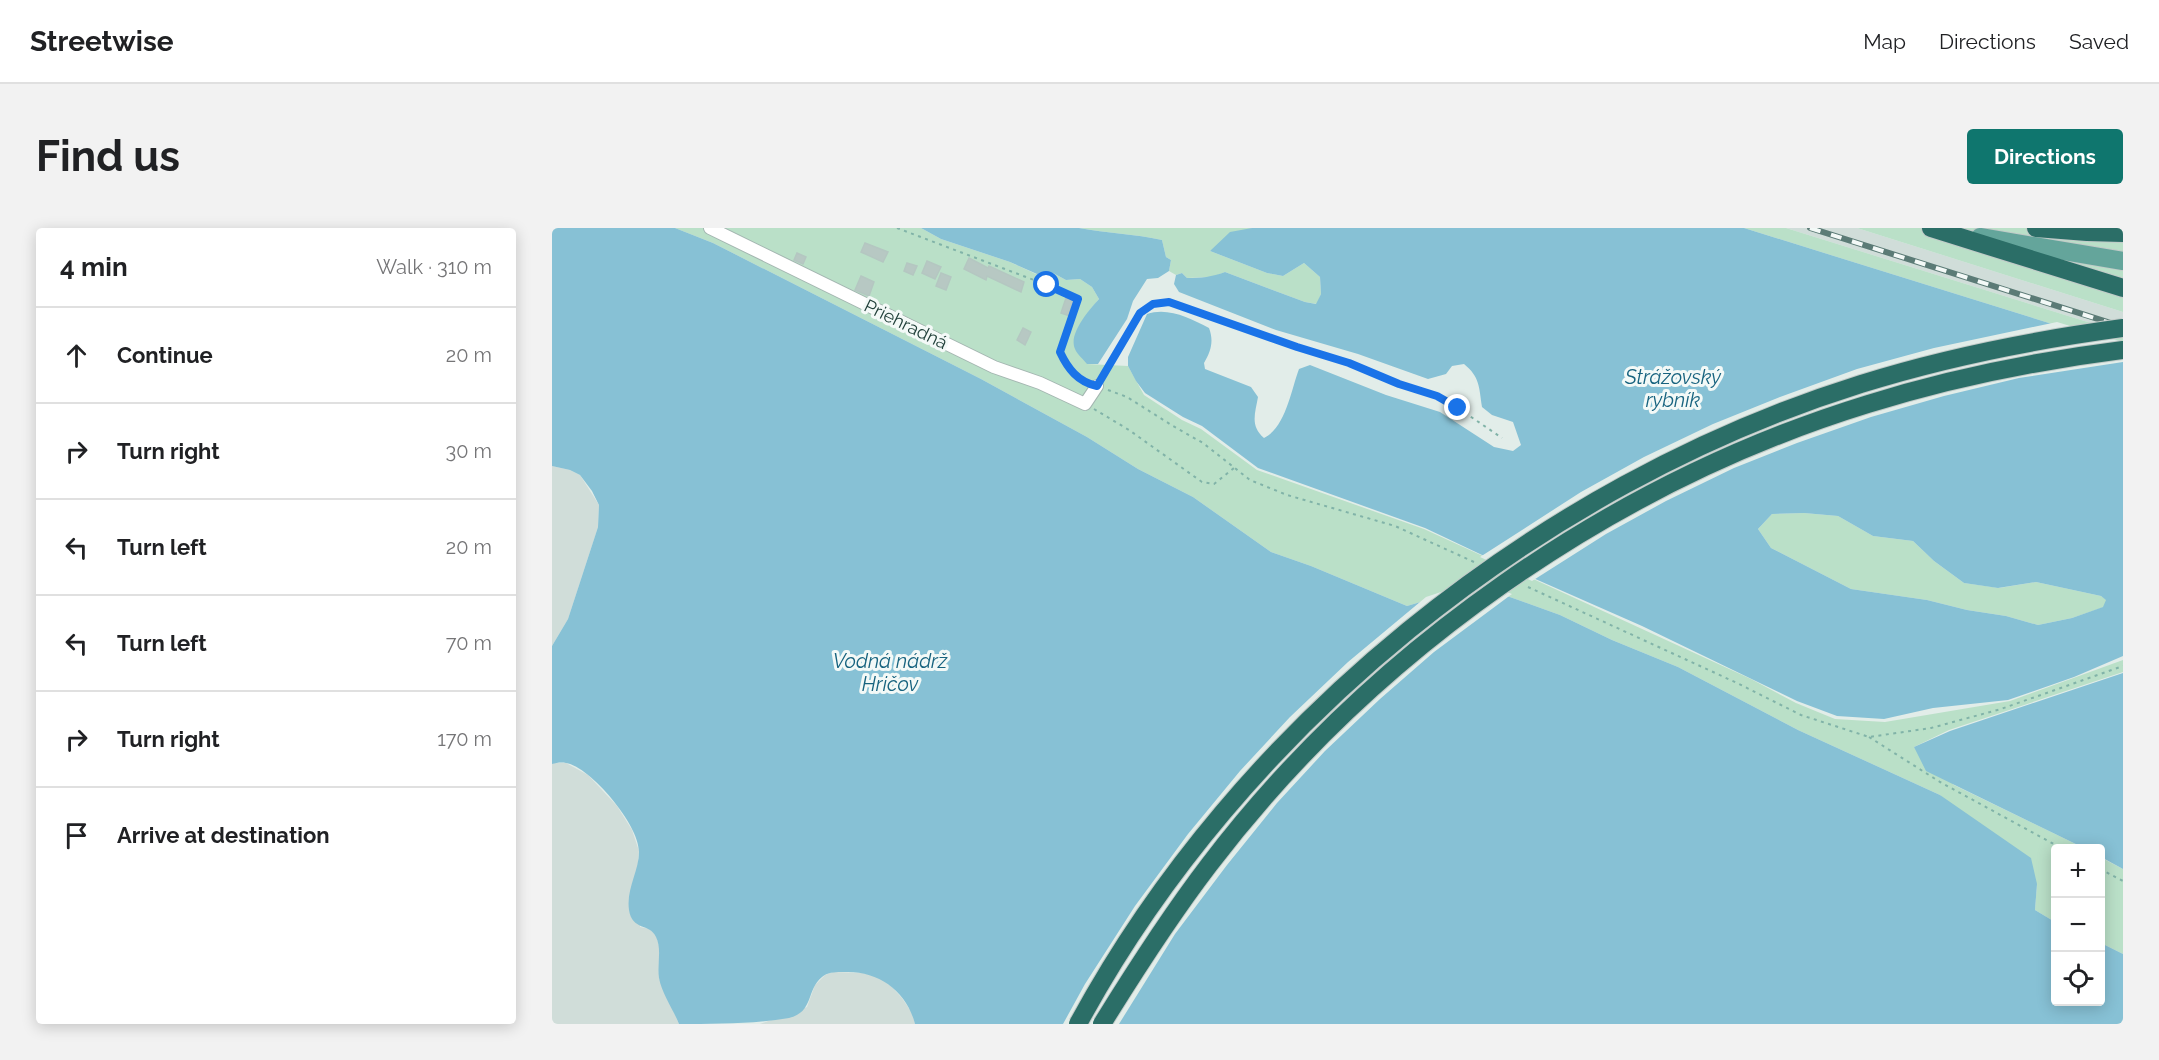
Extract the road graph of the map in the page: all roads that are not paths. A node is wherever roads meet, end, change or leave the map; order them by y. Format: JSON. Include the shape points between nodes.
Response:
{"nodes":[{"id":1,"x":710,"y":228,"type":"edge"},
{"id":2,"x":1933,"y":228,"type":"edge"},
{"id":3,"x":1977,"y":228,"type":"edge"},
{"id":4,"x":2036,"y":228,"type":"edge"},
{"id":5,"x":2123,"y":233,"type":"edge"},
{"id":6,"x":2123,"y":254,"type":"edge"},
{"id":7,"x":2123,"y":261,"type":"edge"},
{"id":8,"x":2123,"y":288,"type":"edge"},
{"id":9,"x":2123,"y":328,"type":"edge"},
{"id":10,"x":2123,"y":350,"type":"edge"},
{"id":11,"x":1097,"y":386,"type":"road end"},
{"id":12,"x":1078,"y":1024,"type":"edge"},
{"id":13,"x":1102,"y":1024,"type":"edge"}],
"edges":[{"from":1,"to":11,"type":"street","name":"Priehradná","via":[[994,367],[1085,404]]},
{"from":2,"to":7,"type":"main road"},
{"from":2,"to":8,"type":"highway"},
{"from":3,"to":6,"type":"main road"},
{"from":4,"to":5,"type":"highway"},
{"from":9,"to":12,"type":"highway","bridge":true,"via":[[1954,358],[1859,384],[1718,439],[1649,472],[1521,547],[1410,628],[1276,754],[1158,898]]},
{"from":10,"to":13,"type":"highway","bridge":true,"via":[[2004,369],[1865,405],[1726,458],[1659,490],[1564,544],[1424,645],[1290,769],[1189,891]]}]}
